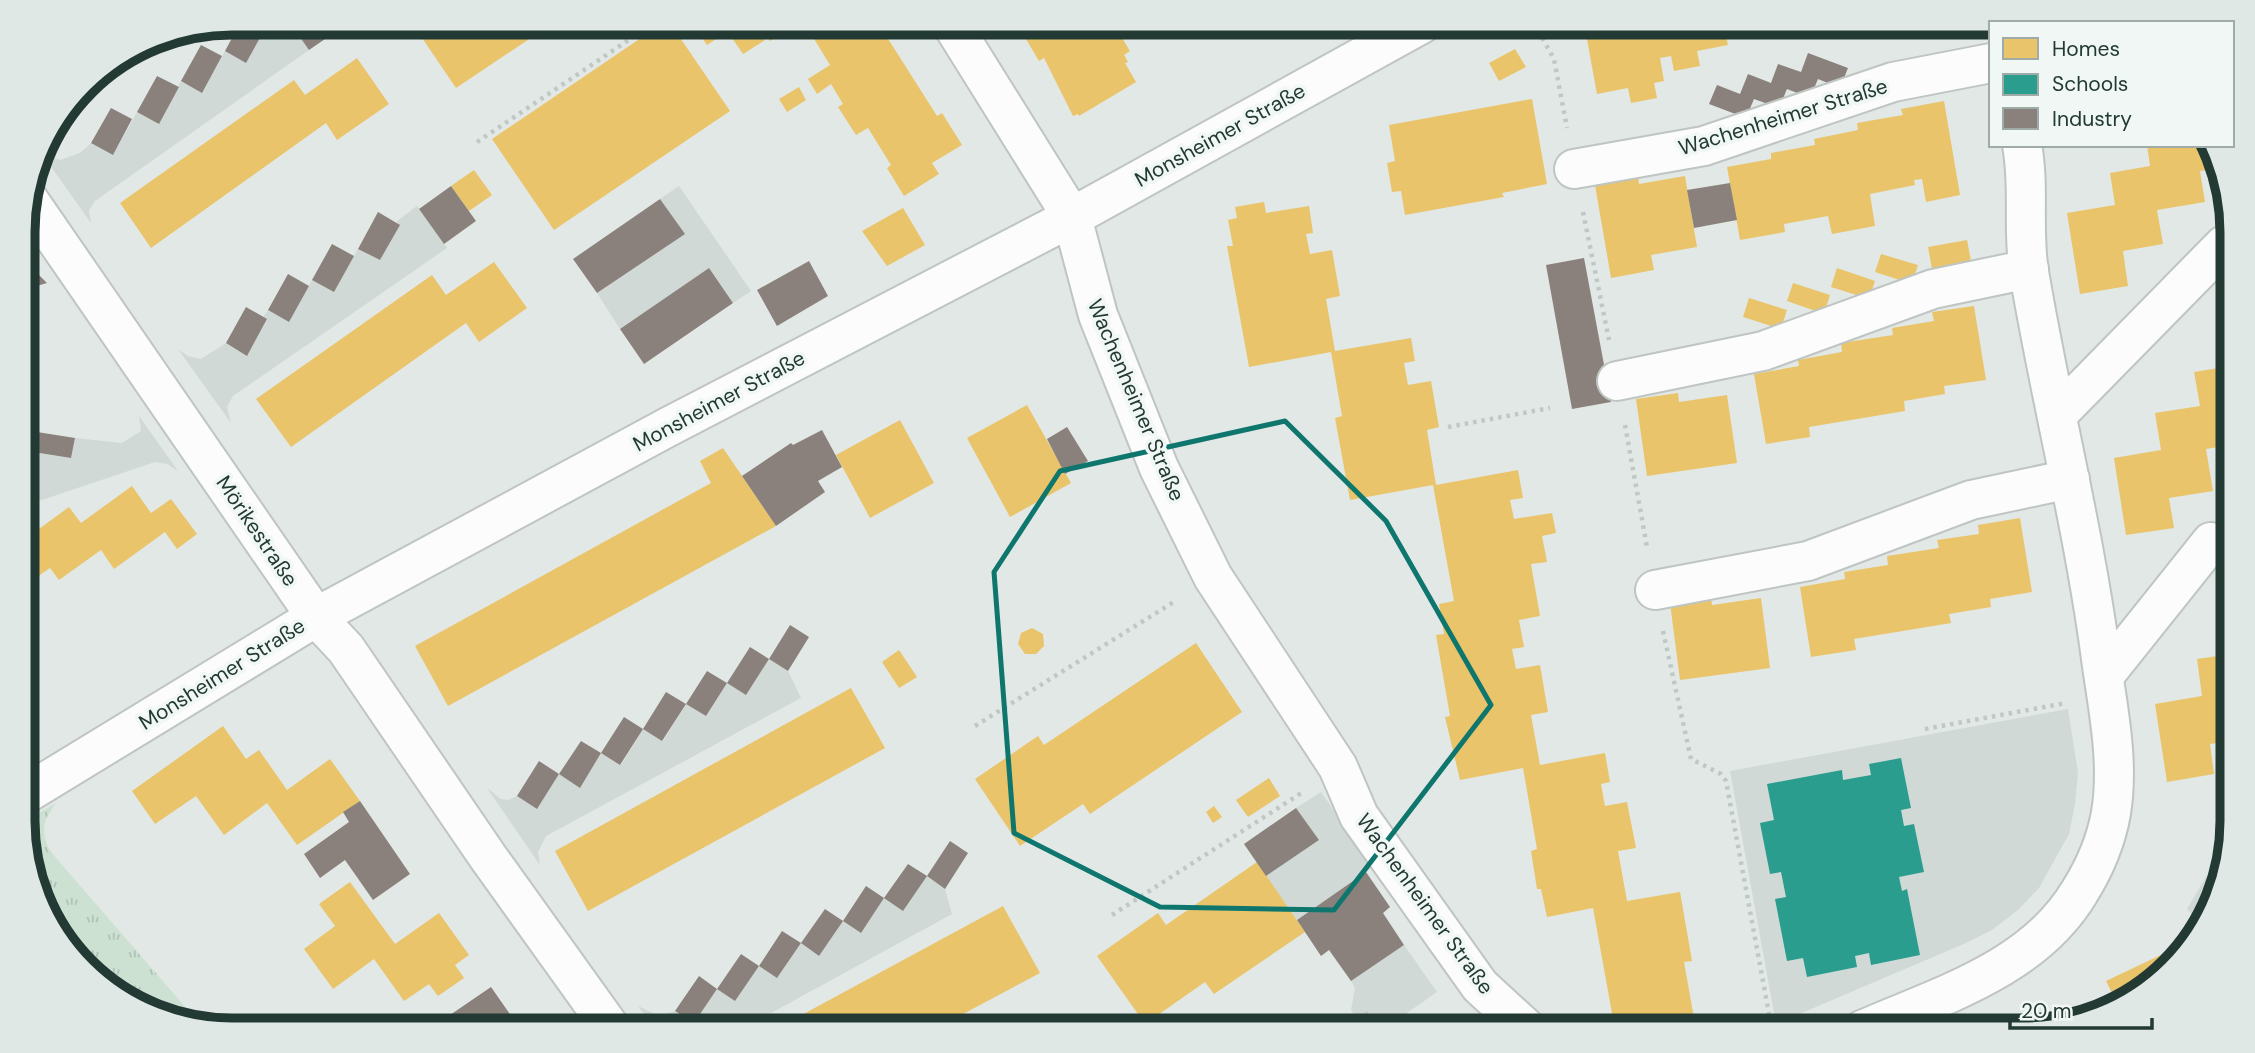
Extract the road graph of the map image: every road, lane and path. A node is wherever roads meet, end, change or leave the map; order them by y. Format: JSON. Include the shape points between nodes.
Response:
{"nodes":[{"id":1,"x":636,"y":35,"type":"edge"},
{"id":2,"x":958,"y":35,"type":"edge"},
{"id":3,"x":1401,"y":35,"type":"edge"},
{"id":4,"x":1541,"y":35,"type":"edge"},
{"id":5,"x":1989,"y":63,"type":"edge"},
{"id":6,"x":477,"y":142,"type":"dead end"},
{"id":7,"x":2031,"y":152,"type":"edge"},
{"id":8,"x":1574,"y":169,"type":"junction"},
{"id":9,"x":36,"y":211,"type":"edge"},
{"id":10,"x":1072,"y":217,"type":"junction"},
{"id":11,"x":2220,"y":249,"type":"edge"},
{"id":12,"x":2029,"y":269,"type":"junction"},
{"id":13,"x":1617,"y":381,"type":"junction"},
{"id":14,"x":1550,"y":408,"type":"dead end"},
{"id":15,"x":2058,"y":414,"type":"junction"},
{"id":16,"x":1448,"y":427,"type":"dead end"},
{"id":17,"x":2070,"y":479,"type":"junction"},
{"id":18,"x":2211,"y":542,"type":"dead end"},
{"id":19,"x":1213,"y":578,"type":"junction"},
{"id":20,"x":1655,"y":590,"type":"junction"},
{"id":21,"x":316,"y":617,"type":"junction"},
{"id":22,"x":2105,"y":686,"type":"junction"},
{"id":23,"x":975,"y":726,"type":"dead end"},
{"id":24,"x":1925,"y":729,"type":"dead end"},
{"id":25,"x":1338,"y":767,"type":"junction"},
{"id":26,"x":35,"y":788,"type":"edge"},
{"id":27,"x":1112,"y":915,"type":"dead end"},
{"id":28,"x":1371,"y":1013,"type":"dead end"},
{"id":29,"x":604,"y":1018,"type":"edge"},
{"id":30,"x":1353,"y":1018,"type":"edge"},
{"id":31,"x":1514,"y":1018,"type":"edge"},
{"id":32,"x":1770,"y":1018,"type":"edge"},
{"id":33,"x":1888,"y":1018,"type":"edge"}],
"edges":[{"from":1,"to":6,"type":"path"},
{"from":2,"to":10,"type":"street","name":"Wachenheimer Straße"},
{"from":3,"to":10,"type":"street","name":"Monsheimer Straße"},
{"from":4,"to":8,"type":"path","via":[[1554,59]]},
{"from":5,"to":8,"type":"street","name":"Wachenheimer Straße","via":[[1893,82],[1704,146]]},
{"from":7,"to":12,"type":"street"},
{"from":8,"to":13,"type":"path"},
{"from":9,"to":21,"type":"street","name":"Mörikestraße"},
{"from":10,"to":19,"type":"street","name":"Wachenheimer Straße","via":[[1098,315],[1159,468]]},
{"from":10,"to":21,"type":"street","name":"Monsheimer Straße"},
{"from":11,"to":15,"type":"street"},
{"from":12,"to":13,"type":"street","via":[[1933,289],[1763,351]]},
{"from":12,"to":15,"type":"street"},
{"from":13,"to":20,"type":"path"},
{"from":14,"to":16,"type":"path"},
{"from":15,"to":17,"type":"street"},
{"from":17,"to":20,"type":"street","via":[[1970,500],[1808,561]]},
{"from":17,"to":22,"type":"street","via":[[2095,605]]},
{"from":18,"to":22,"type":"street"},
{"from":19,"to":23,"type":"path"},
{"from":19,"to":25,"type":"street","name":"Wachenheimer Straße"},
{"from":20,"to":32,"type":"path","via":[[1691,759],[1726,781]]},
{"from":21,"to":26,"type":"street","name":"Monsheimer Straße"},
{"from":21,"to":29,"type":"street","name":"Mörikestraße","via":[[346,649]]},
{"from":22,"to":24,"type":"path"},
{"from":22,"to":33,"type":"street","via":[[2114,769],[2110,813],[2100,853],[2079,894],[2042,936],[2008,965]]},
{"from":25,"to":27,"type":"path"},
{"from":25,"to":31,"type":"street","name":"Wachenheimer Straße","via":[[1359,816],[1461,960]]},
{"from":28,"to":30,"type":"path"}]}
